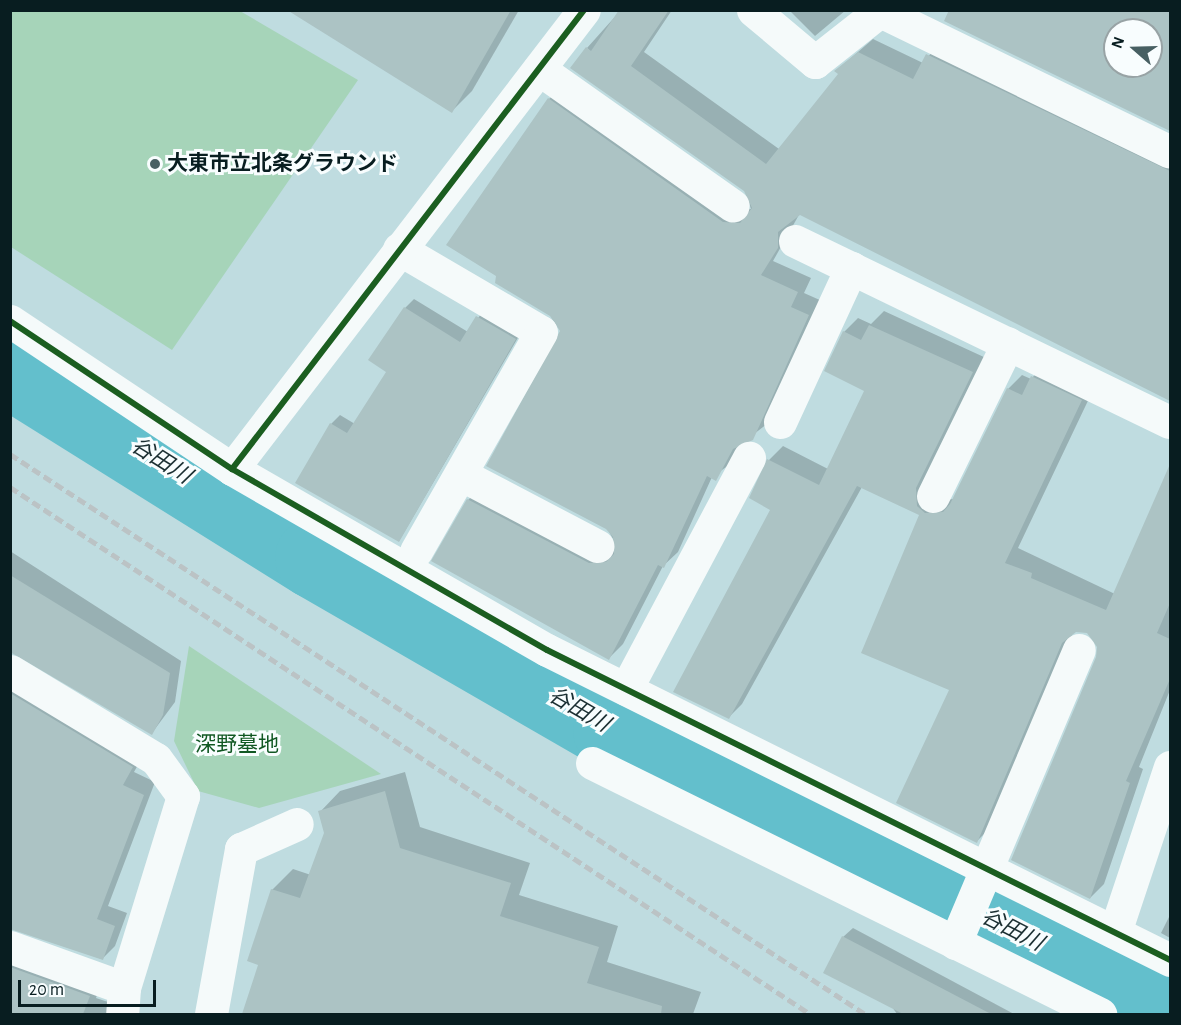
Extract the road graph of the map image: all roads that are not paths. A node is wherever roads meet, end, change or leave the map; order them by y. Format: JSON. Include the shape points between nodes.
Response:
{"nodes":[{"id":1,"x":584,"y":10,"type":"edge"},
{"id":2,"x":753,"y":10,"type":"edge"},
{"id":3,"x":881,"y":11,"type":"edge"},
{"id":4,"x":539,"y":69,"type":"junction"},
{"id":5,"x":1170,"y":152,"type":"edge"},
{"id":6,"x":732,"y":206,"type":"dead end"},
{"id":7,"x":795,"y":242,"type":"dead end"},
{"id":8,"x":399,"y":249,"type":"junction"},
{"id":9,"x":851,"y":268,"type":"junction"},
{"id":10,"x":10,"y":321,"type":"edge"},
{"id":11,"x":1008,"y":343,"type":"junction"},
{"id":12,"x":780,"y":422,"type":"dead end"},
{"id":13,"x":1170,"y":422,"type":"edge"},
{"id":14,"x":749,"y":458,"type":"dead end"},
{"id":15,"x":232,"y":469,"type":"junction"},
{"id":16,"x":462,"y":475,"type":"junction"},
{"id":17,"x":933,"y":496,"type":"dead end"},
{"id":18,"x":597,"y":546,"type":"dead end"},
{"id":19,"x":416,"y":551,"type":"dead end"},
{"id":20,"x":1079,"y":650,"type":"dead end"},
{"id":21,"x":10,"y":671,"type":"edge"},
{"id":22,"x":626,"y":689,"type":"junction"},
{"id":23,"x":592,"y":763,"type":"dead end"},
{"id":24,"x":1168,"y":785,"type":"edge"},
{"id":25,"x":297,"y":824,"type":"dead end"},
{"id":26,"x":988,"y":869,"type":"junction"},
{"id":27,"x":1115,"y":932,"type":"junction"},
{"id":28,"x":955,"y":943,"type":"junction"},
{"id":29,"x":10,"y":948,"type":"edge"},
{"id":30,"x":1170,"y":960,"type":"edge"},
{"id":31,"x":123,"y":1001,"type":"edge"},
{"id":32,"x":211,"y":1014,"type":"edge"},
{"id":33,"x":1100,"y":1014,"type":"edge"}],
"edges":[{"from":1,"to":4,"type":"street"},
{"from":2,"to":3,"type":"street","via":[[815,62]]},
{"from":3,"to":5,"type":"street"},
{"from":4,"to":6,"type":"street"},
{"from":4,"to":8,"type":"street"},
{"from":7,"to":9,"type":"street"},
{"from":8,"to":15,"type":"street"},
{"from":8,"to":16,"type":"street","via":[[541,332]]},
{"from":9,"to":11,"type":"street"},
{"from":9,"to":12,"type":"street"},
{"from":10,"to":15,"type":"street"},
{"from":11,"to":13,"type":"street"},
{"from":11,"to":17,"type":"street"},
{"from":14,"to":22,"type":"street"},
{"from":15,"to":22,"type":"street","via":[[547,650]]},
{"from":16,"to":18,"type":"street"},
{"from":16,"to":19,"type":"street"},
{"from":20,"to":26,"type":"street"},
{"from":21,"to":31,"type":"street","via":[[156,759],[183,796]]},
{"from":22,"to":26,"type":"street"},
{"from":23,"to":28,"type":"street"},
{"from":24,"to":27,"type":"street"},
{"from":25,"to":32,"type":"street","via":[[242,849]]},
{"from":26,"to":27,"type":"street"},
{"from":26,"to":28,"type":"street"},
{"from":27,"to":30,"type":"street"},
{"from":28,"to":33,"type":"street"},
{"from":29,"to":31,"type":"street"}]}
